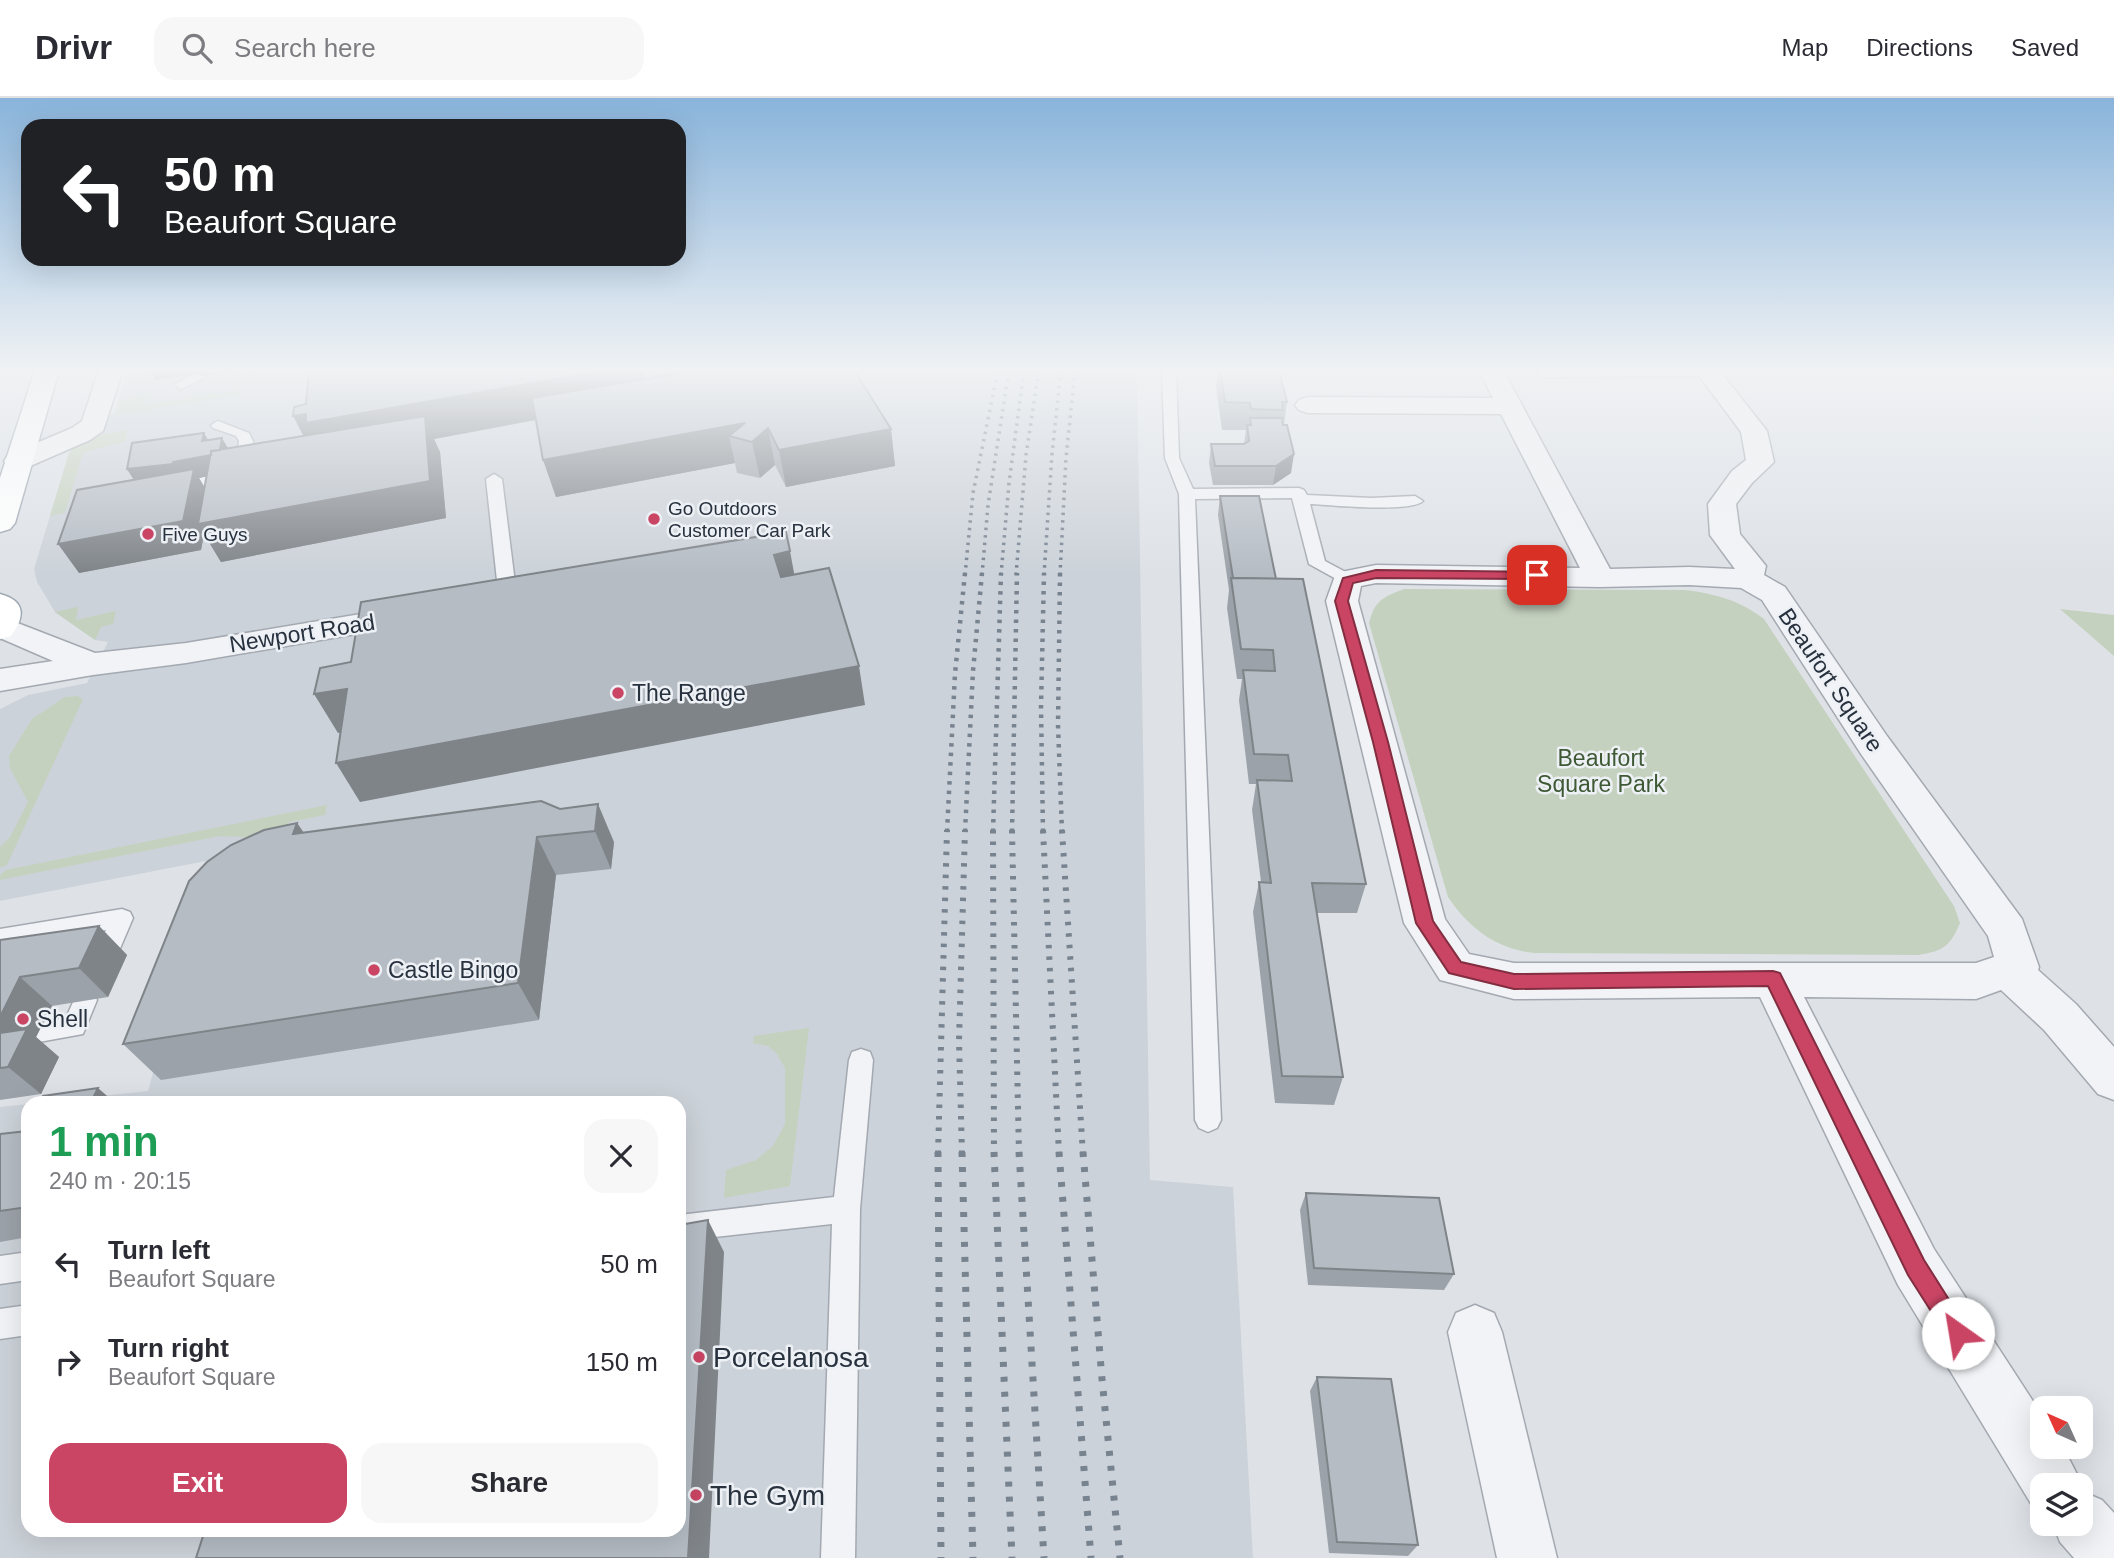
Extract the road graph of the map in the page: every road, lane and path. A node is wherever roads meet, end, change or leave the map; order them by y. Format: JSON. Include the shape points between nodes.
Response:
{"nodes":[{"id":1,"x":25,"y":438,"type":"edge"},
{"id":2,"x":71,"y":438,"type":"edge"},
{"id":3,"x":245,"y":438,"type":"edge"},
{"id":4,"x":1171,"y":438,"type":"edge"},
{"id":5,"x":1527,"y":438,"type":"edge"},
{"id":6,"x":1755,"y":438,"type":"edge"},
{"id":7,"x":18,"y":461,"type":"junction"},
{"id":8,"x":494,"y":479,"type":"dead end"},
{"id":9,"x":159,"y":491,"type":"edge"},
{"id":10,"x":1187,"y":494,"type":"junction"},
{"id":11,"x":1300,"y":499,"type":"junction"},
{"id":12,"x":1415,"y":501,"type":"dead end"},
{"id":13,"x":0,"y":523,"type":"edge"},
{"id":14,"x":1600,"y":578,"type":"junction"},
{"id":15,"x":1748,"y":579,"type":"junction"},
{"id":16,"x":1348,"y":580,"type":"junction"},
{"id":17,"x":508,"y":599,"type":"edge"},
{"id":18,"x":442,"y":610,"type":"edge"},
{"id":19,"x":1,"y":620,"type":"edge"},
{"id":20,"x":93,"y":664,"type":"junction"},
{"id":21,"x":0,"y":680,"type":"edge"},
{"id":22,"x":0,"y":938,"type":"edge"},
{"id":23,"x":105,"y":958,"type":"dead end"},
{"id":24,"x":2009,"y":971,"type":"junction"},
{"id":25,"x":1780,"y":992,"type":"junction"},
{"id":26,"x":85,"y":1000,"type":"dead end"},
{"id":27,"x":39,"y":1032,"type":"dead end"},
{"id":28,"x":861,"y":1060,"type":"dead end"},
{"id":29,"x":2114,"y":1080,"type":"edge"},
{"id":30,"x":1208,"y":1119,"type":"dead end"},
{"id":31,"x":846,"y":1209,"type":"junction"},
{"id":32,"x":686,"y":1227,"type":"edge"},
{"id":33,"x":21,"y":1267,"type":"edge"},
{"id":34,"x":0,"y":1270,"type":"edge"},
{"id":35,"x":21,"y":1321,"type":"edge"},
{"id":36,"x":0,"y":1324,"type":"edge"},
{"id":37,"x":1475,"y":1332,"type":"dead end"},
{"id":38,"x":2046,"y":1473,"type":"edge"},
{"id":39,"x":2093,"y":1534,"type":"edge"},
{"id":40,"x":838,"y":1558,"type":"edge"},
{"id":41,"x":1527,"y":1558,"type":"edge"},
{"id":42,"x":2114,"y":1558,"type":"edge"}],
"edges":[{"from":1,"to":7,"type":"main road"},
{"from":2,"to":7,"type":"street"},
{"from":3,"to":9,"type":"lane","via":[[242,470],[236,475]]},
{"from":4,"to":10,"type":"lane","via":[[1172,458]]},
{"from":5,"to":14,"type":"street"},
{"from":6,"to":15,"type":"street","via":[[1760,462],[1742,477],[1723,504],[1725,534],[1751,566]]},
{"from":7,"to":13,"type":"main road"},
{"from":8,"to":17,"type":"lane"},
{"from":10,"to":11,"type":"lane","via":[[1298,493]]},
{"from":10,"to":30,"type":"lane"},
{"from":11,"to":12,"type":"lane"},
{"from":11,"to":16,"type":"lane","via":[[1317,565]]},
{"from":14,"to":15,"type":"street"},
{"from":14,"to":16,"type":"street","via":[[1376,574]]},
{"from":15,"to":24,"type":"street","name":"Beaufort Square","via":[[1774,594],[2007,931],[2018,967]]},
{"from":16,"to":25,"type":"street","via":[[1342,601],[1425,923],[1455,968],[1514,981]]},
{"from":18,"to":20,"type":"street","name":"Newport Road"},
{"from":19,"to":20,"type":"street","name":"Newport Road","via":[[61,653]]},
{"from":20,"to":21,"type":"street","name":"Newport Road"},
{"from":22,"to":23,"type":"lane","via":[[122,918]]},
{"from":24,"to":25,"type":"street","via":[[1976,981]]},
{"from":24,"to":29,"type":"street","via":[[2060,1017]]},
{"from":25,"to":38,"type":"street","via":[[1916,1267]]},
{"from":26,"to":27,"type":"lane","via":[[74,1027]]},
{"from":28,"to":31,"type":"lane"},
{"from":31,"to":32,"type":"lane"},
{"from":31,"to":40,"type":"lane"},
{"from":33,"to":34,"type":"lane"},
{"from":35,"to":36,"type":"lane"},
{"from":37,"to":41,"type":"street"},
{"from":39,"to":42,"type":"street"}]}
